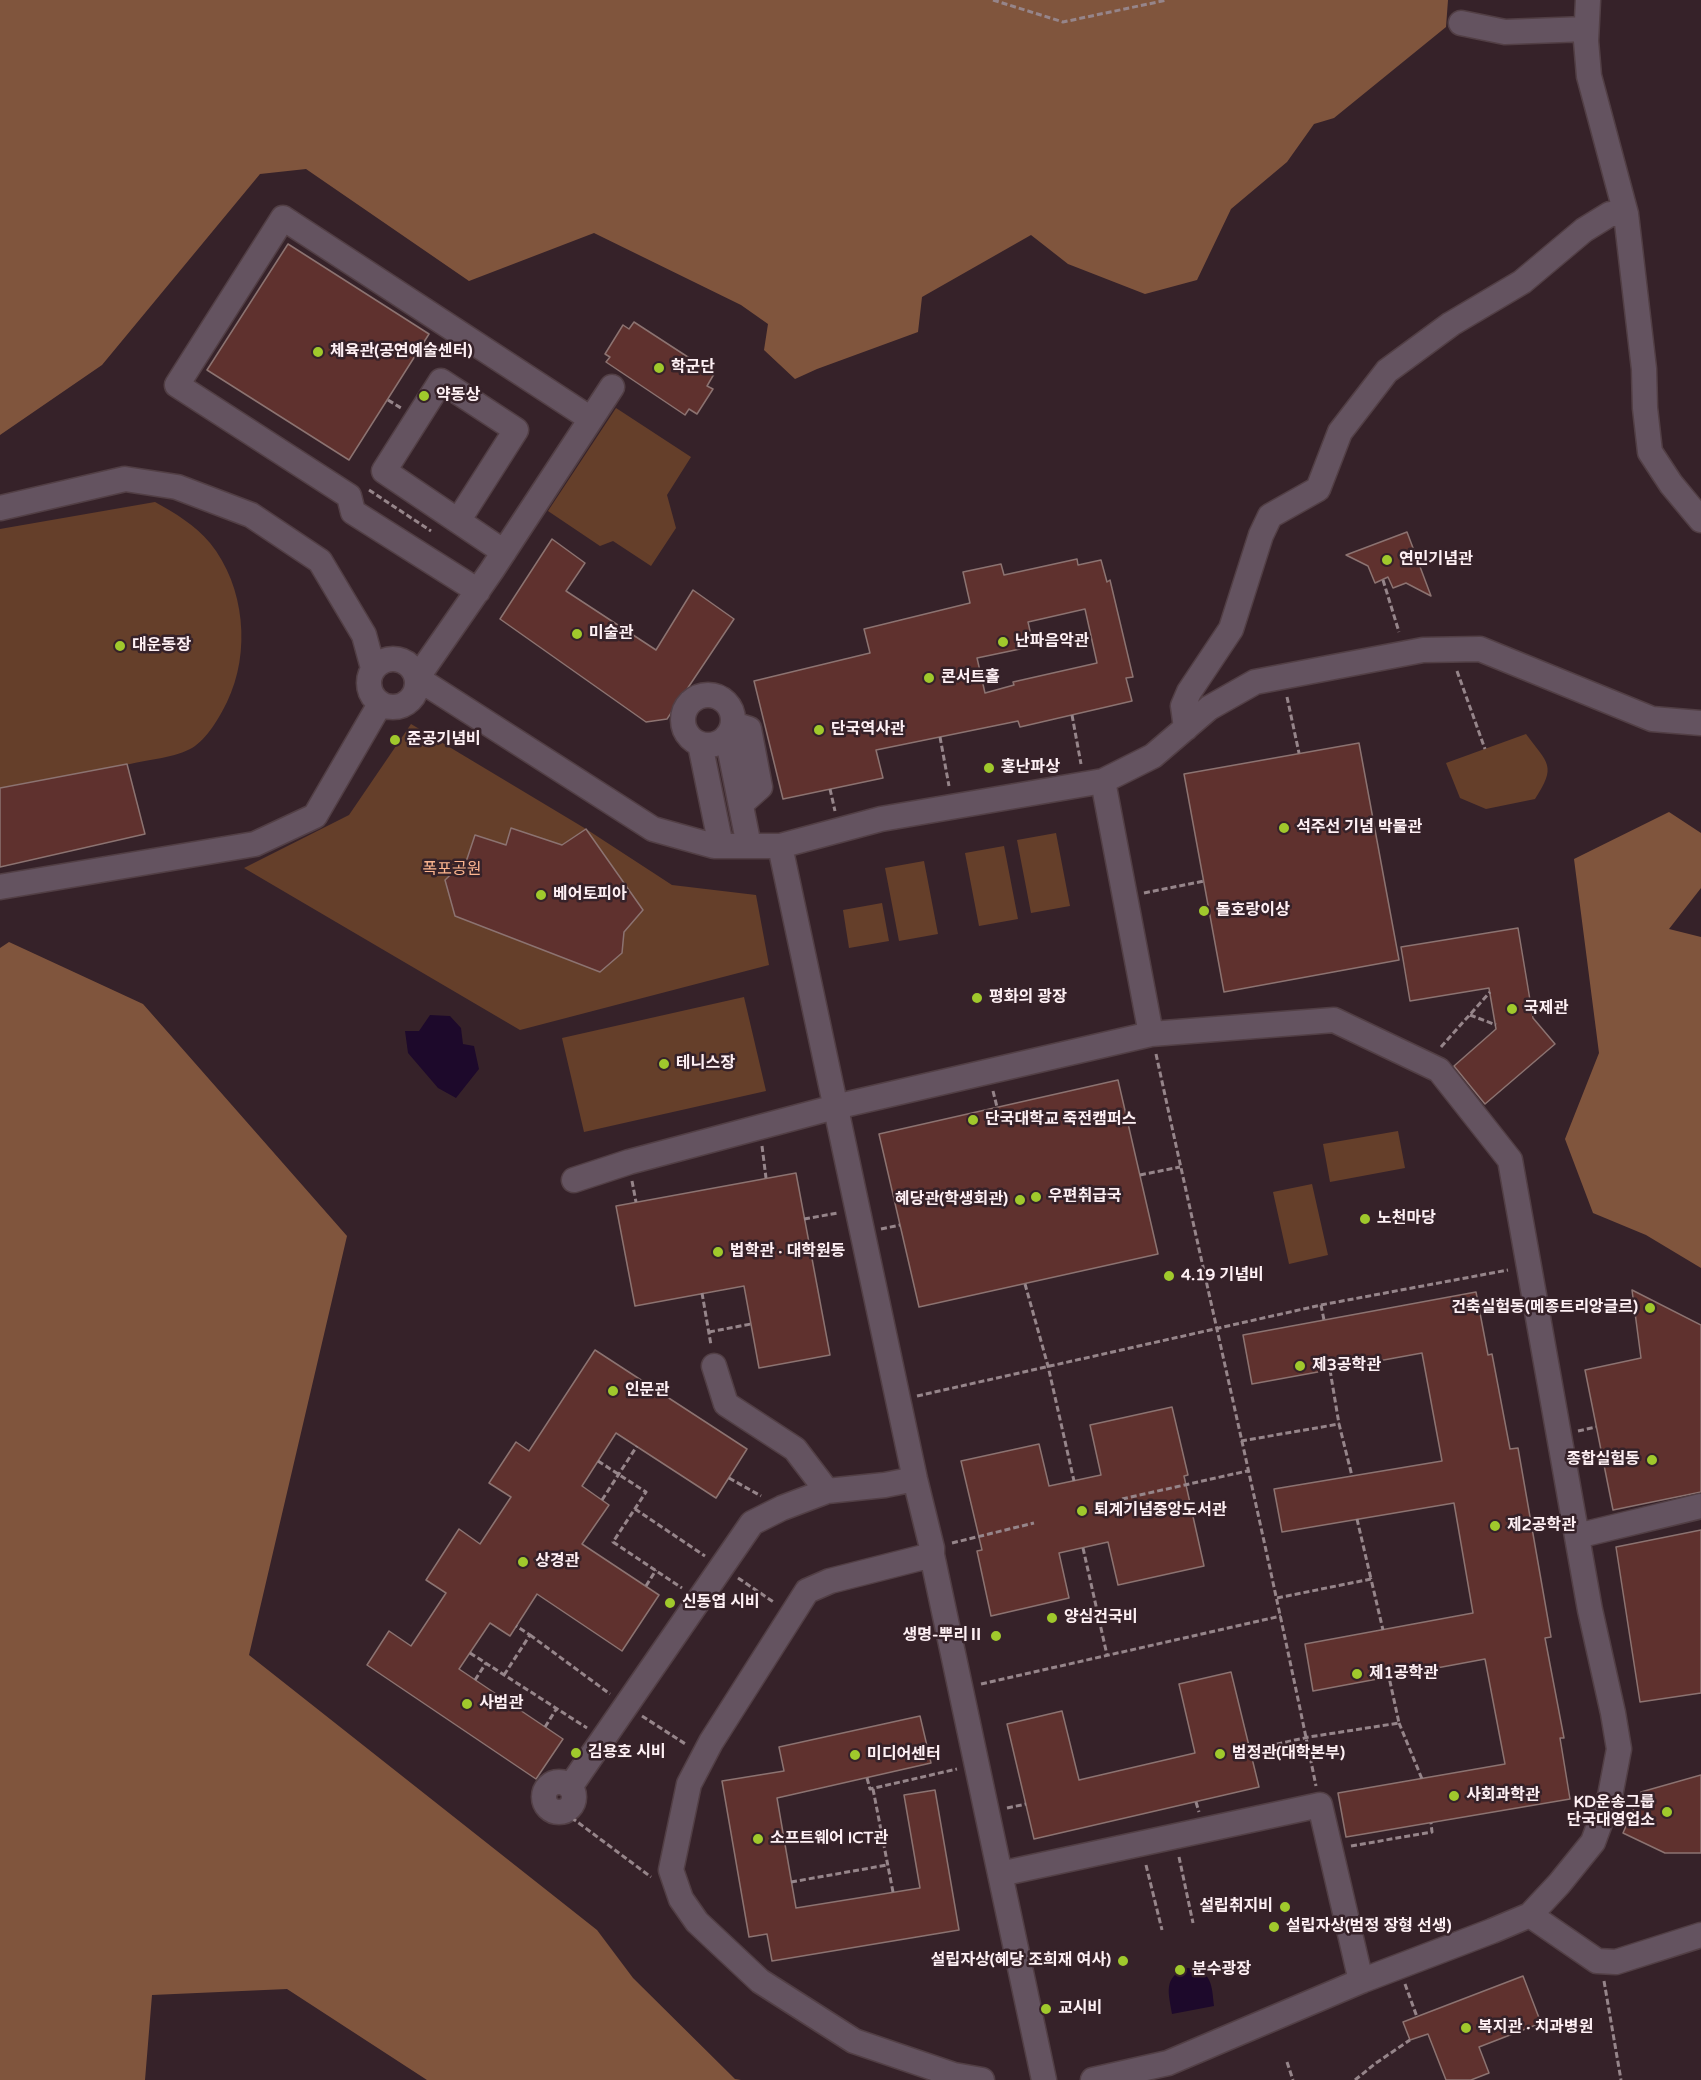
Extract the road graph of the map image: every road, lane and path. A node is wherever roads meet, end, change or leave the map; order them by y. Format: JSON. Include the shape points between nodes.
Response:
{"nodes":[{"id":1,"x":993,"y":0,"type":"edge"},
{"id":2,"x":1167,"y":0,"type":"edge"},
{"id":3,"x":1588,"y":0,"type":"edge"},
{"id":4,"x":1461,"y":23,"type":"dead end"},
{"id":5,"x":1586,"y":28,"type":"junction"},
{"id":6,"x":1626,"y":214,"type":"junction"},
{"id":7,"x":612,"y":387,"type":"dead end"},
{"id":8,"x":591,"y":420,"type":"junction"},
{"id":9,"x":0,"y":508,"type":"edge"},
{"id":10,"x":1701,"y":520,"type":"edge"},
{"id":11,"x":459,"y":521,"type":"junction"},
{"id":12,"x":504,"y":552,"type":"junction"},
{"id":13,"x":1383,"y":580,"type":"dead end"},
{"id":14,"x":478,"y":591,"type":"junction"},
{"id":15,"x":1449,"y":650,"type":"junction"},
{"id":16,"x":1406,"y":653,"type":"junction"},
{"id":17,"x":373,"y":668,"type":"junction"},
{"id":18,"x":1282,"y":677,"type":"junction"},
{"id":19,"x":417,"y":678,"type":"junction"},
{"id":20,"x":380,"y":704,"type":"junction"},
{"id":21,"x":1072,"y":715,"type":"dead end"},
{"id":22,"x":1701,"y":723,"type":"edge"},
{"id":23,"x":1186,"y":728,"type":"junction"},
{"id":24,"x":730,"y":730,"type":"junction"},
{"id":25,"x":940,"y":737,"type":"dead end"},
{"id":26,"x":700,"y":744,"type":"junction"},
{"id":27,"x":1485,"y":748,"type":"dead end"},
{"id":28,"x":1299,"y":753,"type":"dead end"},
{"id":29,"x":1094,"y":782,"type":"junction"},
{"id":30,"x":953,"y":807,"type":"junction"},
{"id":31,"x":721,"y":846,"type":"junction"},
{"id":32,"x":749,"y":846,"type":"junction"},
{"id":33,"x":780,"y":846,"type":"junction"},
{"id":34,"x":1204,"y":881,"type":"dead end"},
{"id":35,"x":0,"y":886,"type":"edge"},
{"id":36,"x":1125,"y":896,"type":"junction"},
{"id":37,"x":1490,"y":992,"type":"dead end"},
{"id":38,"x":1470,"y":1015,"type":"junction"},
{"id":39,"x":1496,"y":1025,"type":"dead end"},
{"id":40,"x":1151,"y":1034,"type":"junction"},
{"id":41,"x":1426,"y":1064,"type":"junction"},
{"id":42,"x":836,"y":1107,"type":"junction"},
{"id":43,"x":759,"y":1127,"type":"junction"},
{"id":44,"x":1180,"y":1167,"type":"junction"},
{"id":45,"x":1140,"y":1175,"type":"dead end"},
{"id":46,"x":766,"y":1178,"type":"dead end"},
{"id":47,"x":574,"y":1180,"type":"dead end"},
{"id":48,"x":857,"y":1209,"type":"junction"},
{"id":49,"x":804,"y":1219,"type":"dead end"},
{"id":50,"x":1529,"y":1266,"type":"junction"},
{"id":51,"x":1025,"y":1284,"type":"dead end"},
{"id":52,"x":702,"y":1293,"type":"dead end"},
{"id":53,"x":1321,"y":1305,"type":"junction"},
{"id":54,"x":1324,"y":1320,"type":"dead end"},
{"id":55,"x":751,"y":1324,"type":"dead end"},
{"id":56,"x":1215,"y":1327,"type":"junction"},
{"id":57,"x":709,"y":1332,"type":"junction"},
{"id":58,"x":714,"y":1366,"type":"joint"},
{"id":59,"x":1048,"y":1366,"type":"junction"},
{"id":60,"x":1330,"y":1370,"type":"dead end"},
{"id":61,"x":898,"y":1400,"type":"junction"},
{"id":62,"x":1339,"y":1424,"type":"junction"},
{"id":63,"x":1241,"y":1441,"type":"junction"},
{"id":64,"x":637,"y":1446,"type":"dead end"},
{"id":65,"x":598,"y":1461,"type":"dead end"},
{"id":66,"x":1247,"y":1472,"type":"junction"},
{"id":67,"x":619,"y":1474,"type":"junction"},
{"id":68,"x":1352,"y":1476,"type":"dead end"},
{"id":69,"x":729,"y":1478,"type":"dead end"},
{"id":70,"x":915,"y":1479,"type":"junction"},
{"id":71,"x":1074,"y":1481,"type":"dead end"},
{"id":72,"x":827,"y":1491,"type":"junction"},
{"id":73,"x":1122,"y":1499,"type":"dead end"},
{"id":74,"x":602,"y":1500,"type":"dead end"},
{"id":75,"x":1701,"y":1506,"type":"edge"},
{"id":76,"x":782,"y":1508,"type":"junction"},
{"id":77,"x":635,"y":1509,"type":"junction"},
{"id":78,"x":1357,"y":1519,"type":"dead end"},
{"id":79,"x":1034,"y":1523,"type":"dead end"},
{"id":80,"x":1577,"y":1536,"type":"junction"},
{"id":81,"x":693,"y":1548,"type":"dead end"},
{"id":82,"x":1083,"y":1548,"type":"dead end"},
{"id":83,"x":932,"y":1552,"type":"junction"},
{"id":84,"x":722,"y":1568,"type":"junction"},
{"id":85,"x":656,"y":1570,"type":"junction"},
{"id":86,"x":1371,"y":1580,"type":"junction"},
{"id":87,"x":646,"y":1586,"type":"dead end"},
{"id":88,"x":1277,"y":1598,"type":"junction"},
{"id":89,"x":700,"y":1599,"type":"junction"},
{"id":90,"x":791,"y":1614,"type":"junction"},
{"id":91,"x":1281,"y":1616,"type":"junction"},
{"id":92,"x":516,"y":1626,"type":"dead end"},
{"id":93,"x":1383,"y":1630,"type":"dead end"},
{"id":94,"x":530,"y":1635,"type":"junction"},
{"id":95,"x":470,"y":1653,"type":"dead end"},
{"id":96,"x":1107,"y":1655,"type":"junction"},
{"id":97,"x":486,"y":1663,"type":"junction"},
{"id":98,"x":504,"y":1675,"type":"junction"},
{"id":99,"x":1389,"y":1677,"type":"dead end"},
{"id":100,"x":475,"y":1680,"type":"dead end"},
{"id":101,"x":597,"y":1684,"type":"dead end"},
{"id":102,"x":960,"y":1688,"type":"junction"},
{"id":103,"x":626,"y":1706,"type":"junction"},
{"id":104,"x":557,"y":1708,"type":"junction"},
{"id":105,"x":1399,"y":1723,"type":"junction"},
{"id":106,"x":545,"y":1727,"type":"dead end"},
{"id":107,"x":1306,"y":1737,"type":"junction"},
{"id":108,"x":604,"y":1739,"type":"junction"},
{"id":109,"x":1250,"y":1750,"type":"dead end"},
{"id":110,"x":704,"y":1756,"type":"junction"},
{"id":111,"x":976,"y":1765,"type":"junction"},
{"id":112,"x":867,"y":1778,"type":"dead end"},
{"id":113,"x":1422,"y":1779,"type":"dead end"},
{"id":114,"x":873,"y":1789,"type":"junction"},
{"id":115,"x":1320,"y":1805,"type":"junction"},
{"id":116,"x":564,"y":1812,"type":"joint"},
{"id":117,"x":1431,"y":1823,"type":"dead end"},
{"id":118,"x":1175,"y":1835,"type":"junction"},
{"id":119,"x":1141,"y":1843,"type":"junction"},
{"id":120,"x":1330,"y":1850,"type":"junction"},
{"id":121,"x":887,"y":1864,"type":"junction"},
{"id":122,"x":1000,"y":1874,"type":"junction"},
{"id":123,"x":654,"y":1879,"type":"dead end"},
{"id":124,"x":791,"y":1882,"type":"dead end"},
{"id":125,"x":893,"y":1892,"type":"dead end"},
{"id":126,"x":1530,"y":1915,"type":"junction"},
{"id":127,"x":1192,"y":1923,"type":"dead end"},
{"id":128,"x":1162,"y":1930,"type":"dead end"},
{"id":129,"x":1701,"y":1935,"type":"edge"},
{"id":130,"x":1601,"y":1962,"type":"junction"},
{"id":131,"x":1399,"y":1966,"type":"junction"},
{"id":132,"x":1361,"y":1981,"type":"junction"},
{"id":133,"x":1417,"y":2017,"type":"dead end"},
{"id":134,"x":1410,"y":2040,"type":"dead end"},
{"id":135,"x":854,"y":2041,"type":"junction"},
{"id":136,"x":1173,"y":2061,"type":"junction"},
{"id":137,"x":1287,"y":2062,"type":"dead end"},
{"id":138,"x":912,"y":2080,"type":"edge"},
{"id":139,"x":982,"y":2080,"type":"edge"},
{"id":140,"x":1044,"y":2080,"type":"edge"},
{"id":141,"x":1093,"y":2080,"type":"edge"},
{"id":142,"x":1155,"y":2080,"type":"edge"},
{"id":143,"x":1293,"y":2080,"type":"edge"},
{"id":144,"x":1355,"y":2080,"type":"edge"},
{"id":145,"x":1621,"y":2080,"type":"edge"}],
"edges":[{"from":1,"to":2,"type":"path","via":[[1064,22]]},
{"from":3,"to":5,"type":"street"},
{"from":4,"to":5,"type":"street","via":[[1505,32]]},
{"from":5,"to":6,"type":"street","via":[[1589,76]]},
{"from":6,"to":10,"type":"street","via":[[1650,452]]},
{"from":6,"to":23,"type":"street","via":[[1610,214],[1584,230],[1522,282],[1451,324],[1387,371],[1340,432],[1318,489],[1270,516],[1231,629],[1183,706]]},
{"from":7,"to":8,"type":"street"},
{"from":8,"to":12,"type":"street"},
{"from":8,"to":14,"type":"street","via":[[283,218],[177,385],[349,496],[353,512]]},
{"from":9,"to":17,"type":"street","via":[[125,479],[177,487],[251,515],[320,561],[364,635]]},
{"from":11,"to":11,"type":"street","via":[[384,471],[441,381],[516,430]]},
{"from":11,"to":12,"type":"street"},
{"from":12,"to":14,"type":"street"},
{"from":13,"to":16,"type":"path"},
{"from":14,"to":19,"type":"street"},
{"from":15,"to":16,"type":"street"},
{"from":15,"to":22,"type":"street","via":[[1480,649],[1652,719]]},
{"from":15,"to":27,"type":"path"},
{"from":16,"to":18,"type":"street"},
{"from":17,"to":19,"type":"street","via":[[394,658],[409,664]]},
{"from":17,"to":20,"type":"street","via":[[368,684]]},
{"from":18,"to":23,"type":"street","via":[[1255,682],[1209,708]]},
{"from":18,"to":28,"type":"path"},
{"from":19,"to":20,"type":"street","via":[[410,701],[396,708]]},
{"from":19,"to":31,"type":"street","via":[[653,829]]},
{"from":20,"to":35,"type":"street","via":[[315,816],[255,844]]},
{"from":21,"to":29,"type":"path"},
{"from":23,"to":29,"type":"street","via":[[1153,756]]},
{"from":24,"to":26,"type":"street","via":[[715,744]]},
{"from":24,"to":26,"type":"street","via":[[730,708],[718,697],[694,699],[682,719],[687,735]]},
{"from":24,"to":32,"type":"street"},
{"from":25,"to":30,"type":"path"},
{"from":26,"to":31,"type":"street"},
{"from":29,"to":30,"type":"street"},
{"from":29,"to":36,"type":"street"},
{"from":30,"to":33,"type":"street","via":[[881,819]]},
{"from":31,"to":32,"type":"street"},
{"from":32,"to":33,"type":"street"},
{"from":33,"to":42,"type":"street"},
{"from":34,"to":36,"type":"path"},
{"from":36,"to":40,"type":"street"},
{"from":37,"to":38,"type":"path"},
{"from":38,"to":39,"type":"path"},
{"from":38,"to":41,"type":"path"},
{"from":40,"to":41,"type":"street","via":[[1334,1020]]},
{"from":40,"to":42,"type":"street"},
{"from":40,"to":44,"type":"path"},
{"from":41,"to":50,"type":"street","via":[[1439,1070],[1510,1160]]},
{"from":42,"to":43,"type":"street"},
{"from":42,"to":48,"type":"street"},
{"from":43,"to":46,"type":"path"},
{"from":43,"to":47,"type":"street"},
{"from":44,"to":45,"type":"path"},
{"from":44,"to":56,"type":"path"},
{"from":48,"to":49,"type":"path"},
{"from":48,"to":61,"type":"street"},
{"from":50,"to":53,"type":"path"},
{"from":50,"to":80,"type":"street"},
{"from":51,"to":59,"type":"path"},
{"from":52,"to":57,"type":"path"},
{"from":53,"to":54,"type":"path"},
{"from":53,"to":56,"type":"path"},
{"from":55,"to":57,"type":"path"},
{"from":56,"to":59,"type":"path"},
{"from":56,"to":63,"type":"path"},
{"from":57,"to":58,"type":"path"},
{"from":58,"to":72,"type":"street","via":[[726,1404],[795,1449]]},
{"from":59,"to":61,"type":"path"},
{"from":59,"to":71,"type":"path"},
{"from":60,"to":62,"type":"path"},
{"from":61,"to":70,"type":"street"},
{"from":62,"to":63,"type":"path"},
{"from":62,"to":68,"type":"path"},
{"from":63,"to":66,"type":"path"},
{"from":64,"to":67,"type":"path"},
{"from":65,"to":67,"type":"path"},
{"from":66,"to":73,"type":"path"},
{"from":66,"to":88,"type":"path"},
{"from":67,"to":74,"type":"path"},
{"from":67,"to":77,"type":"path","via":[[646,1492]]},
{"from":69,"to":76,"type":"path"},
{"from":70,"to":72,"type":"street"},
{"from":70,"to":83,"type":"street"},
{"from":72,"to":76,"type":"street"},
{"from":75,"to":80,"type":"street"},
{"from":76,"to":84,"type":"street","via":[[752,1523]]},
{"from":77,"to":81,"type":"path"},
{"from":77,"to":85,"type":"path","via":[[613,1542]]},
{"from":78,"to":86,"type":"path"},
{"from":79,"to":83,"type":"path"},
{"from":80,"to":126,"type":"street","via":[[1619,1749],[1610,1796],[1593,1842]]},
{"from":82,"to":96,"type":"path"},
{"from":83,"to":90,"type":"street","via":[[807,1591]]},
{"from":83,"to":102,"type":"street"},
{"from":84,"to":89,"type":"street"},
{"from":84,"to":90,"type":"path"},
{"from":85,"to":87,"type":"path"},
{"from":85,"to":89,"type":"path"},
{"from":86,"to":88,"type":"path"},
{"from":86,"to":93,"type":"path"},
{"from":88,"to":91,"type":"path"},
{"from":89,"to":103,"type":"street"},
{"from":90,"to":110,"type":"street"},
{"from":91,"to":96,"type":"path"},
{"from":91,"to":107,"type":"path"},
{"from":92,"to":94,"type":"path"},
{"from":94,"to":98,"type":"path"},
{"from":94,"to":101,"type":"path"},
{"from":95,"to":97,"type":"path"},
{"from":96,"to":102,"type":"path"},
{"from":97,"to":98,"type":"path"},
{"from":97,"to":100,"type":"path"},
{"from":98,"to":104,"type":"path"},
{"from":99,"to":105,"type":"path"},
{"from":102,"to":111,"type":"street"},
{"from":103,"to":108,"type":"street"},
{"from":103,"to":110,"type":"path"},
{"from":104,"to":106,"type":"path"},
{"from":104,"to":108,"type":"path"},
{"from":105,"to":107,"type":"path"},
{"from":105,"to":113,"type":"path"},
{"from":107,"to":109,"type":"path"},
{"from":107,"to":115,"type":"path"},
{"from":108,"to":116,"type":"street","via":[[570,1787],[574,1801]]},
{"from":110,"to":135,"type":"street","via":[[689,1784],[671,1870],[681,1899],[698,1922],[760,1981]]},
{"from":111,"to":114,"type":"path"},
{"from":111,"to":122,"type":"street"},
{"from":112,"to":114,"type":"path","via":[[870,1790]]},
{"from":114,"to":121,"type":"path"},
{"from":115,"to":118,"type":"street"},
{"from":115,"to":120,"type":"street"},
{"from":116,"to":123,"type":"path"},
{"from":117,"to":120,"type":"path","via":[[1432,1832]]},
{"from":118,"to":119,"type":"street"},
{"from":118,"to":127,"type":"path"},
{"from":119,"to":122,"type":"street"},
{"from":119,"to":128,"type":"path"},
{"from":120,"to":132,"type":"street"},
{"from":121,"to":124,"type":"path"},
{"from":121,"to":125,"type":"path"},
{"from":122,"to":140,"type":"street"},
{"from":126,"to":130,"type":"street"},
{"from":126,"to":131,"type":"street"},
{"from":129,"to":130,"type":"street","via":[[1616,1962]]},
{"from":130,"to":145,"type":"path"},
{"from":131,"to":132,"type":"street"},
{"from":131,"to":133,"type":"path"},
{"from":132,"to":136,"type":"street"},
{"from":134,"to":144,"type":"path"},
{"from":135,"to":138,"type":"street"},
{"from":135,"to":139,"type":"street","via":[[954,2075]]},
{"from":136,"to":141,"type":"street"},
{"from":136,"to":142,"type":"street"},
{"from":137,"to":143,"type":"path"}]}
